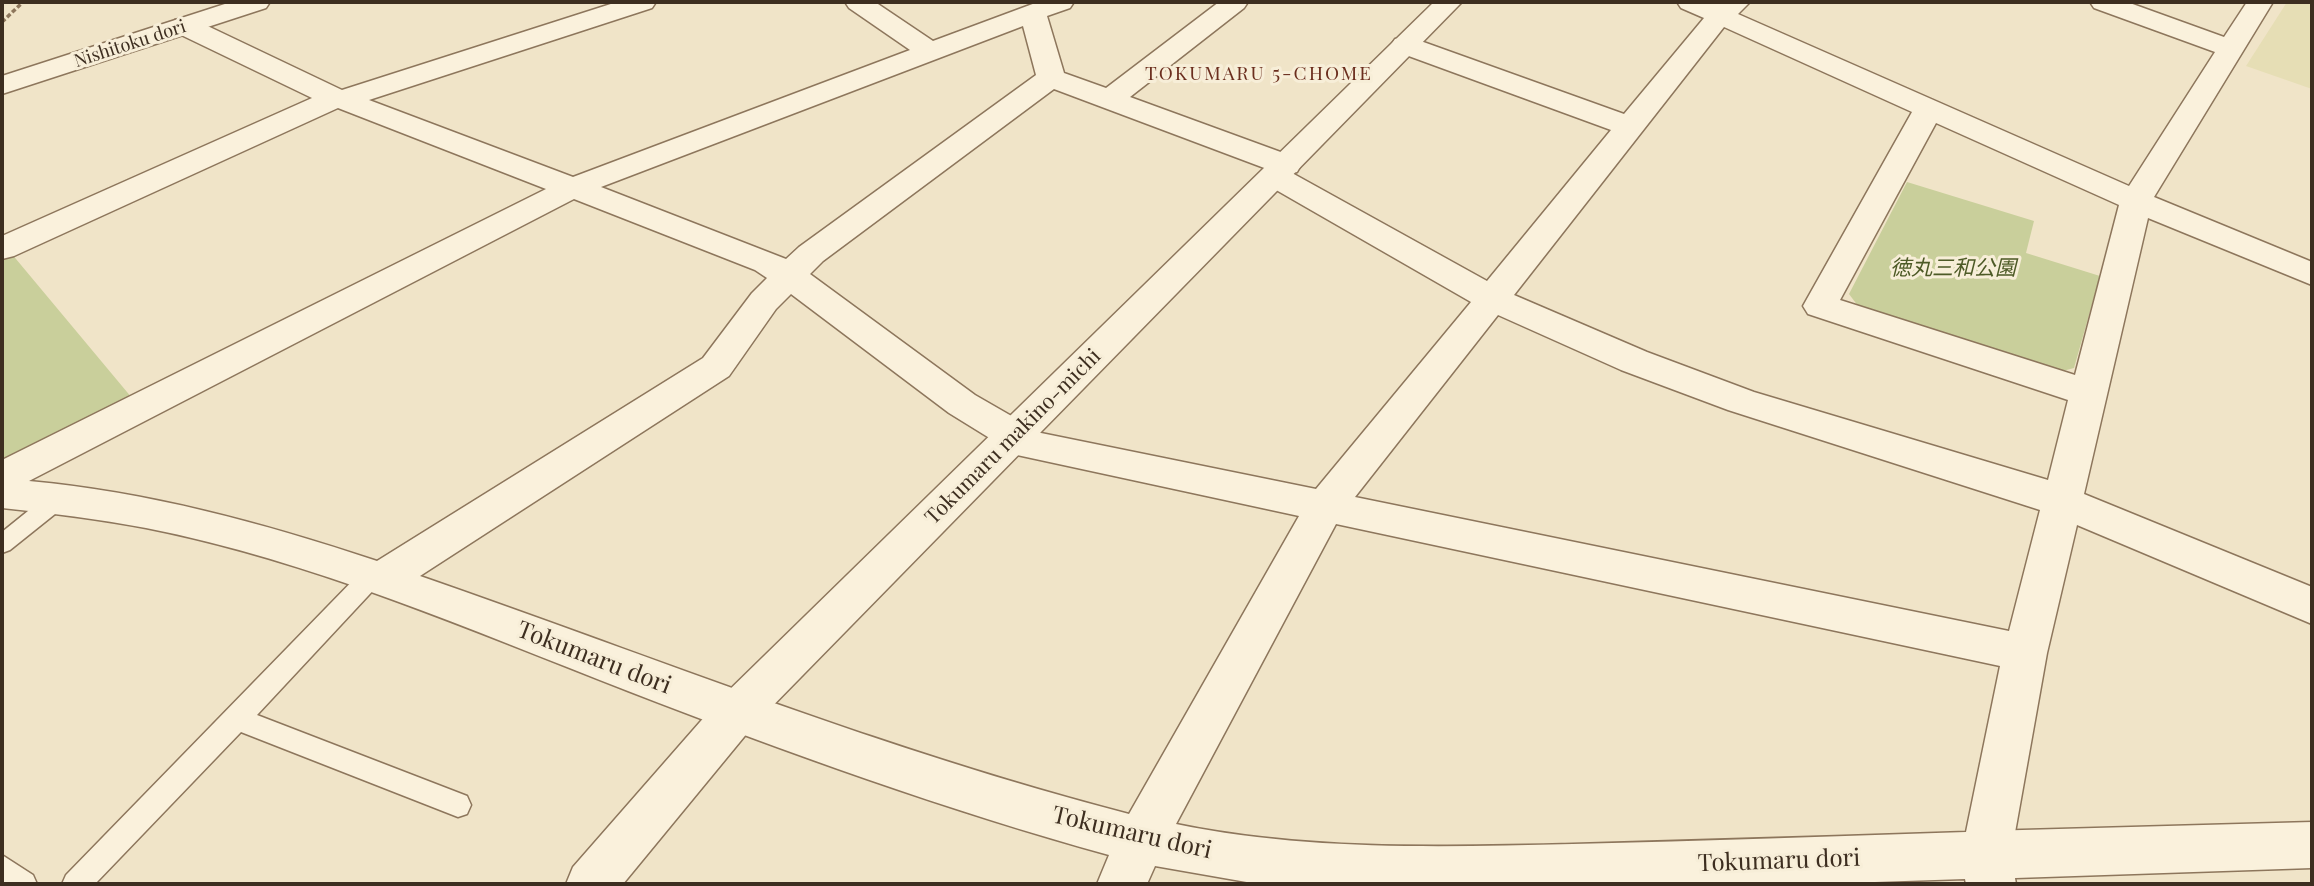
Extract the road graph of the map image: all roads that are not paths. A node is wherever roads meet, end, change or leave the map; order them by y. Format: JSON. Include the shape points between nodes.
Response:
{"nodes":[{"id":1,"x":257,"y":2,"type":"edge"},
{"id":2,"x":643,"y":2,"type":"edge"},
{"id":3,"x":858,"y":2,"type":"edge"},
{"id":4,"x":1235,"y":2,"type":"edge"},
{"id":5,"x":1449,"y":2,"type":"edge"},
{"id":6,"x":2103,"y":2,"type":"edge"},
{"id":7,"x":2260,"y":2,"type":"edge"},
{"id":8,"x":1716,"y":6,"type":"edge"},
{"id":9,"x":1047,"y":7,"type":"edge"},
{"id":10,"x":173,"y":17,"type":"junction"},
{"id":11,"x":1405,"y":45,"type":"junction"},
{"id":12,"x":2231,"y":49,"type":"junction"},
{"id":13,"x":930,"y":51,"type":"junction"},
{"id":14,"x":1051,"y":78,"type":"junction"},
{"id":15,"x":2,"y":85,"type":"edge"},
{"id":16,"x":342,"y":97,"type":"junction"},
{"id":17,"x":1109,"y":100,"type":"junction"},
{"id":18,"x":1929,"y":108,"type":"junction"},
{"id":19,"x":1631,"y":127,"type":"junction"},
{"id":20,"x":1280,"y":170,"type":"junction"},
{"id":21,"x":574,"y":187,"type":"junction"},
{"id":22,"x":2136,"y":201,"type":"junction"},
{"id":23,"x":2,"y":249,"type":"edge"},
{"id":24,"x":2312,"y":274,"type":"edge"},
{"id":25,"x":789,"y":275,"type":"junction"},
{"id":26,"x":1492,"y":299,"type":"junction"},
{"id":27,"x":2088,"y":393,"type":"junction"},
{"id":28,"x":1013,"y":436,"type":"junction"},
{"id":29,"x":2,"y":477,"type":"edge"},
{"id":30,"x":2,"y":493,"type":"edge"},
{"id":31,"x":62,"y":496,"type":"junction"},
{"id":32,"x":2062,"y":501,"type":"junction"},
{"id":33,"x":1325,"y":507,"type":"junction"},
{"id":34,"x":2,"y":544,"type":"edge"},
{"id":35,"x":378,"y":577,"type":"junction"},
{"id":36,"x":2312,"y":606,"type":"edge"},
{"id":37,"x":2025,"y":653,"type":"junction"},
{"id":38,"x":737,"y":712,"type":"junction"},
{"id":39,"x":237,"y":719,"type":"junction"},
{"id":40,"x":458,"y":805,"type":"dead end"},
{"id":41,"x":1141,"y":840,"type":"junction"},
{"id":42,"x":2312,"y":845,"type":"edge"},
{"id":43,"x":2,"y":868,"type":"edge"},
{"id":44,"x":1988,"y":870,"type":"edge"},
{"id":45,"x":1485,"y":877,"type":"edge"},
{"id":46,"x":23,"y":884,"type":"edge"},
{"id":47,"x":76,"y":884,"type":"edge"},
{"id":48,"x":591,"y":884,"type":"edge"},
{"id":49,"x":1122,"y":884,"type":"edge"}],
"edges":[{"from":1,"to":10,"type":"street","name":"Nishitoku dori"},
{"from":2,"to":16,"type":"street"},
{"from":3,"to":13,"type":"street"},
{"from":4,"to":17,"type":"street"},
{"from":5,"to":11,"type":"street","name":"Tokumaru makino-michi"},
{"from":6,"to":12,"type":"street"},
{"from":7,"to":12,"type":"street"},
{"from":8,"to":18,"type":"street"},
{"from":8,"to":19,"type":"street"},
{"from":9,"to":13,"type":"street"},
{"from":9,"to":14,"type":"street"},
{"from":10,"to":15,"type":"street","name":"Nishitoku dori"},
{"from":10,"to":16,"type":"street","via":[[327,94]]},
{"from":11,"to":19,"type":"street"},
{"from":11,"to":20,"type":"street","name":"Tokumaru makino-michi"},
{"from":12,"to":22,"type":"street"},
{"from":13,"to":21,"type":"street"},
{"from":14,"to":17,"type":"street"},
{"from":14,"to":25,"type":"street","via":[[811,254]]},
{"from":16,"to":21,"type":"street"},
{"from":16,"to":23,"type":"street"},
{"from":17,"to":20,"type":"street"},
{"from":18,"to":22,"type":"street"},
{"from":18,"to":27,"type":"street","via":[[1820,306]]},
{"from":19,"to":26,"type":"street"},
{"from":20,"to":26,"type":"street"},
{"from":20,"to":28,"type":"street","name":"Tokumaru makino-michi"},
{"from":21,"to":25,"type":"street","via":[[767,262]]},
{"from":21,"to":29,"type":"street"},
{"from":22,"to":24,"type":"street"},
{"from":22,"to":27,"type":"street"},
{"from":25,"to":28,"type":"street","via":[[976,416]]},
{"from":25,"to":35,"type":"street","via":[[716,367]]},
{"from":26,"to":32,"type":"street","via":[[1741,401]]},
{"from":26,"to":33,"type":"street"},
{"from":27,"to":32,"type":"street"},
{"from":28,"to":33,"type":"street","via":[[1031,445]]},
{"from":28,"to":38,"type":"street","name":"Tokumaru makino-michi"},
{"from":30,"to":31,"type":"street","name":"Tokumaru dori"},
{"from":31,"to":34,"type":"lane"},
{"from":31,"to":35,"type":"street","name":"Tokumaru dori","via":[[191,523]]},
{"from":32,"to":36,"type":"street"},
{"from":32,"to":37,"type":"street"},
{"from":33,"to":37,"type":"street"},
{"from":33,"to":41,"type":"street"},
{"from":35,"to":38,"type":"street","name":"Tokumaru dori"},
{"from":35,"to":39,"type":"lane"},
{"from":37,"to":44,"type":"street"},
{"from":38,"to":41,"type":"street","name":"Tokumaru dori","via":[[945,785]]},
{"from":38,"to":48,"type":"street","name":"Tokumaru makino-michi"},
{"from":39,"to":40,"type":"lane"},
{"from":39,"to":47,"type":"lane"},
{"from":41,"to":45,"type":"street","name":"Tokumaru dori","via":[[1346,870]]},
{"from":41,"to":49,"type":"street"},
{"from":42,"to":44,"type":"street","name":"Tokumaru dori"},
{"from":43,"to":46,"type":"lane"},
{"from":44,"to":45,"type":"street","name":"Tokumaru dori"}]}
